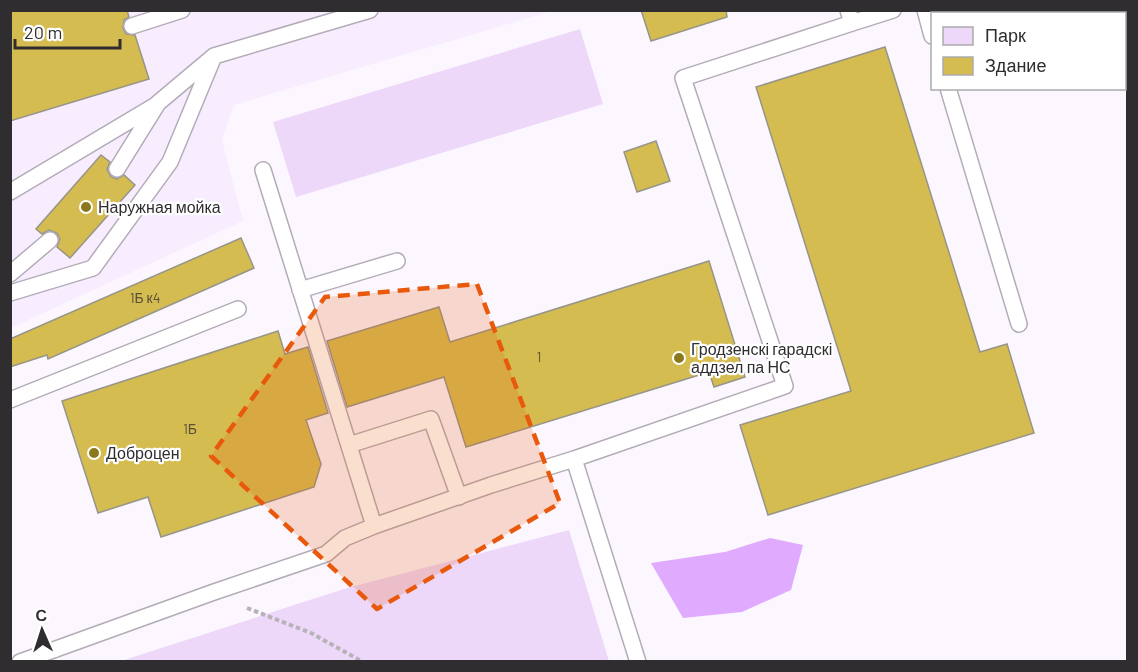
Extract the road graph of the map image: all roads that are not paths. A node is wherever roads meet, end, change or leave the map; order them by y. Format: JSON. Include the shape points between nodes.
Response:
{"nodes":[{"id":1,"x":182,"y":10,"type":"edge"},
{"id":2,"x":370,"y":10,"type":"edge"},
{"id":3,"x":893,"y":10,"type":"edge"},
{"id":4,"x":925,"y":10,"type":"edge"},
{"id":5,"x":850,"y":17,"type":"edge"},
{"id":6,"x":132,"y":26,"type":"dead end"},
{"id":7,"x":931,"y":30,"type":"edge"},
{"id":8,"x":214,"y":56,"type":"junction"},
{"id":9,"x":949,"y":90,"type":"edge"},
{"id":10,"x":158,"y":103,"type":"junction"},
{"id":11,"x":117,"y":169,"type":"dead end"},
{"id":12,"x":264,"y":170,"type":"dead end"},
{"id":13,"x":10,"y":192,"type":"edge"},
{"id":14,"x":50,"y":240,"type":"dead end"},
{"id":15,"x":397,"y":261,"type":"dead end"},
{"id":16,"x":10,"y":274,"type":"edge"},
{"id":17,"x":300,"y":290,"type":"junction"},
{"id":18,"x":10,"y":293,"type":"edge"},
{"id":19,"x":238,"y":309,"type":"dead end"},
{"id":20,"x":1019,"y":324,"type":"dead end"},
{"id":21,"x":10,"y":400,"type":"edge"},
{"id":22,"x":349,"y":445,"type":"junction"},
{"id":23,"x":574,"y":459,"type":"junction"},
{"id":24,"x":459,"y":497,"type":"junction"},
{"id":25,"x":374,"y":526,"type":"junction"},
{"id":26,"x":10,"y":652,"type":"edge"},
{"id":27,"x":14,"y":662,"type":"edge"},
{"id":28,"x":20,"y":662,"type":"edge"},
{"id":29,"x":638,"y":662,"type":"edge"}],
"edges":[{"from":1,"to":6,"type":"lane"},
{"from":2,"to":8,"type":"lane"},
{"from":3,"to":5,"type":"lane"},
{"from":4,"to":7,"type":"lane"},
{"from":5,"to":23,"type":"lane","via":[[683,78],[785,386]]},
{"from":8,"to":10,"type":"lane"},
{"from":8,"to":18,"type":"lane","via":[[170,162],[93,268]]},
{"from":9,"to":20,"type":"lane"},
{"from":10,"to":11,"type":"lane"},
{"from":10,"to":13,"type":"lane"},
{"from":12,"to":17,"type":"lane"},
{"from":14,"to":16,"type":"lane"},
{"from":15,"to":17,"type":"lane"},
{"from":17,"to":22,"type":"lane"},
{"from":19,"to":21,"type":"lane"},
{"from":22,"to":24,"type":"lane","via":[[431,419]]},
{"from":22,"to":25,"type":"lane"},
{"from":23,"to":24,"type":"lane"},
{"from":23,"to":29,"type":"lane"},
{"from":24,"to":25,"type":"lane"},
{"from":25,"to":28,"type":"lane","via":[[345,538],[326,554]]},
{"from":26,"to":27,"type":"lane"}]}
